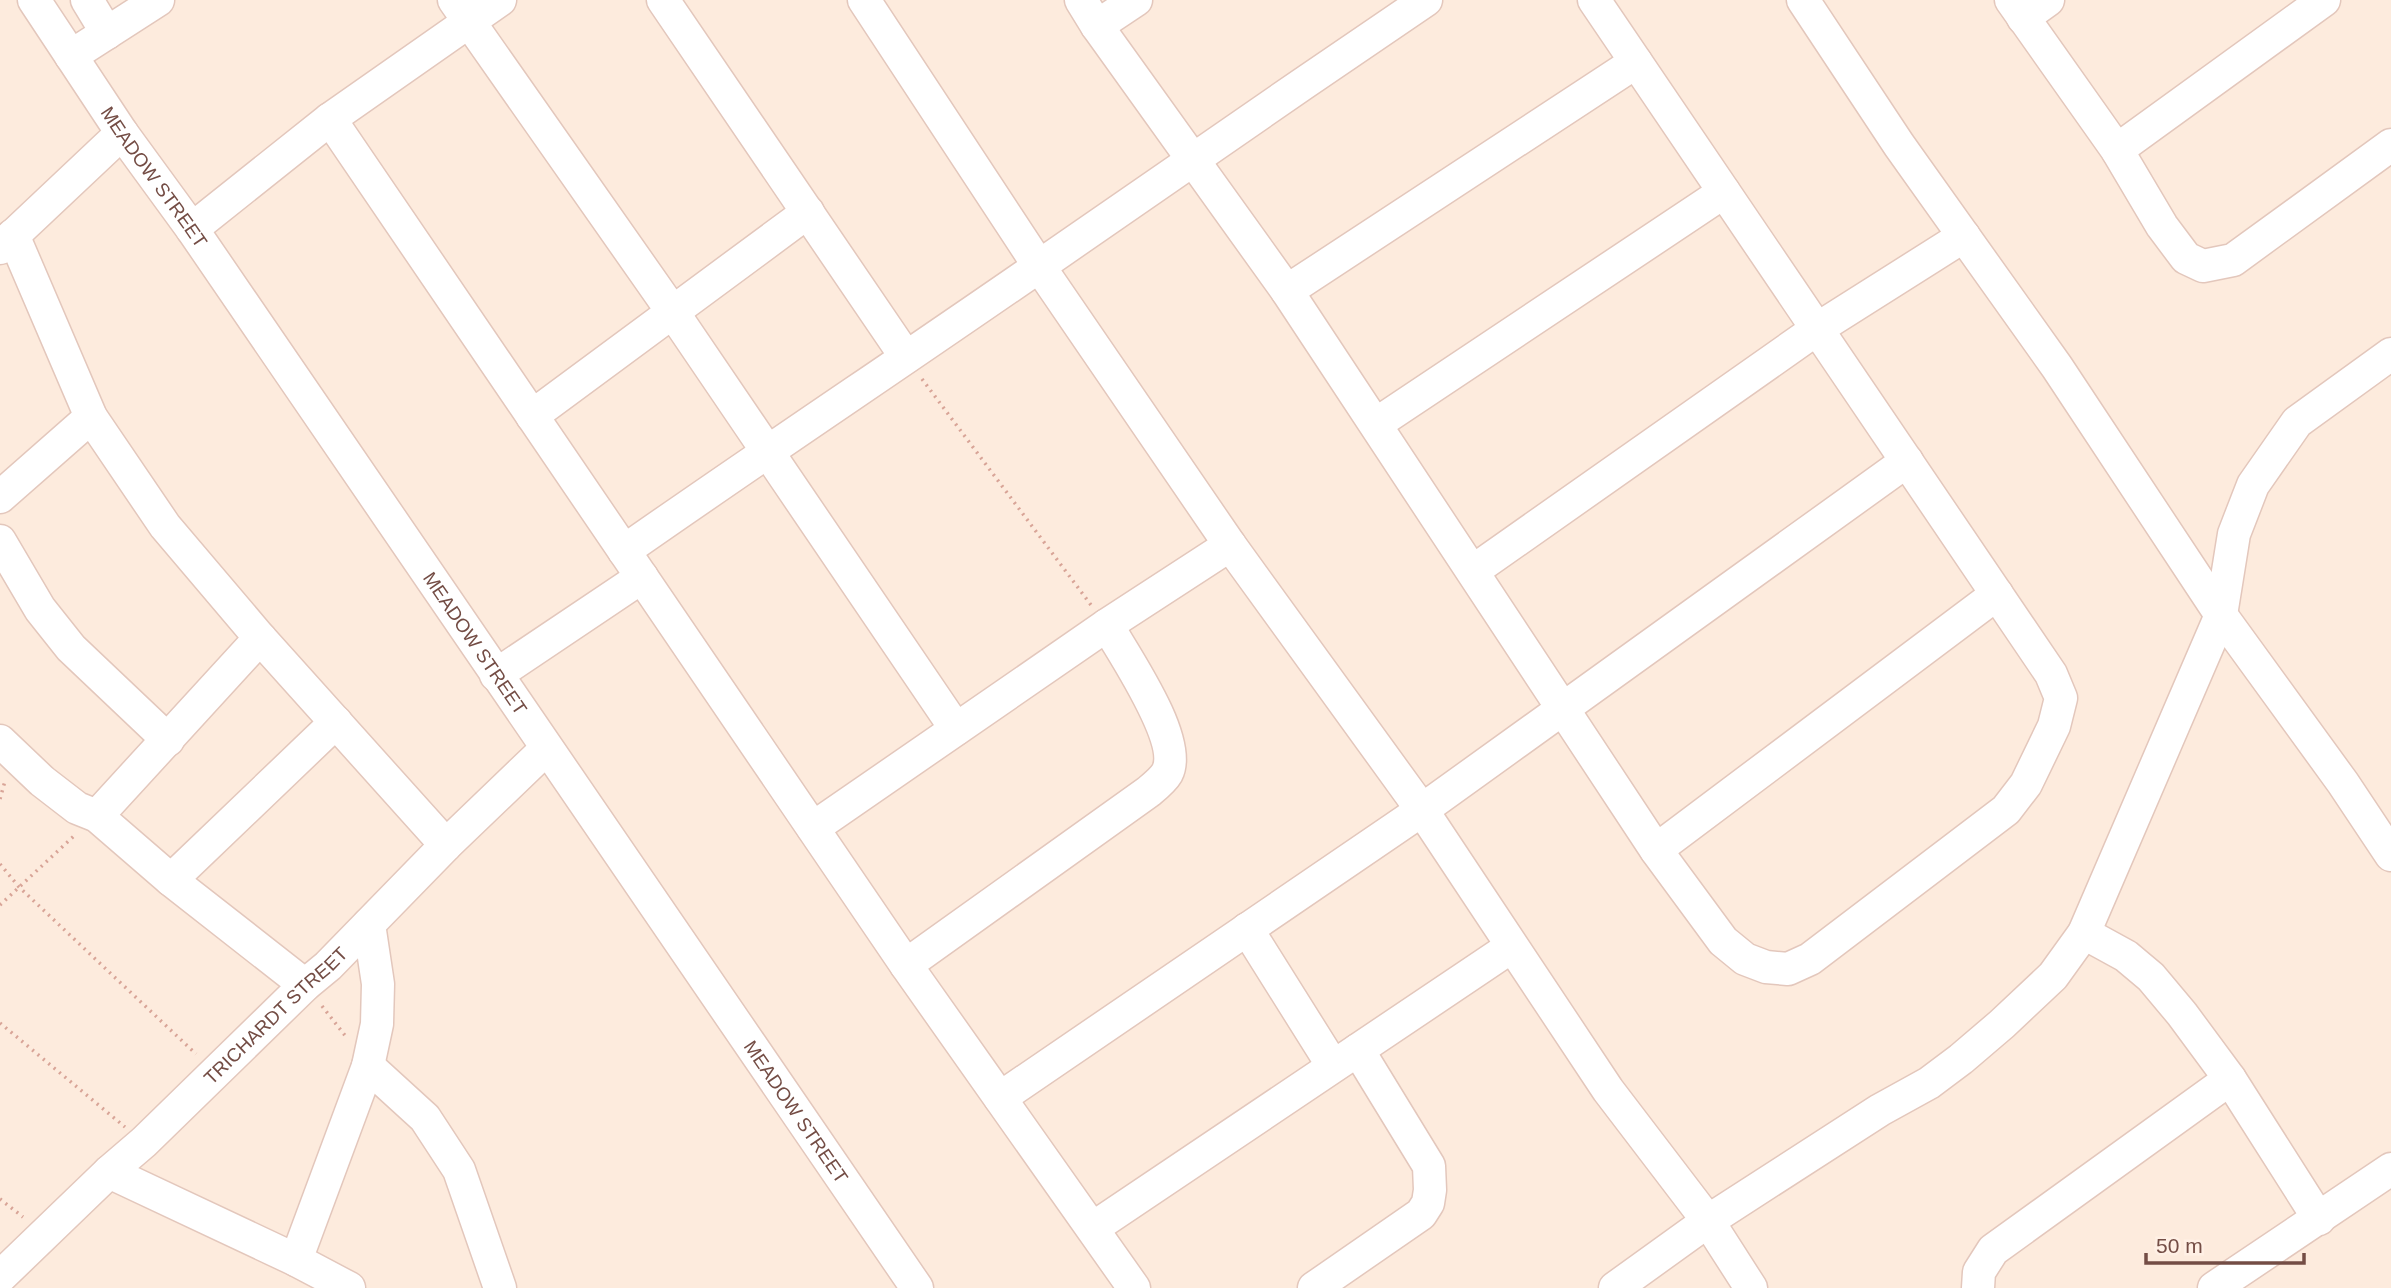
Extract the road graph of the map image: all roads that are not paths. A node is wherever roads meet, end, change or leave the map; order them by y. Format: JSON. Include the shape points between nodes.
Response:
{"nodes":[{"id":1,"x":34,"y":0,"type":"edge"},
{"id":2,"x":86,"y":0,"type":"edge"},
{"id":3,"x":158,"y":0,"type":"edge"},
{"id":4,"x":500,"y":0,"type":"edge"},
{"id":5,"x":663,"y":0,"type":"edge"},
{"id":6,"x":864,"y":0,"type":"edge"},
{"id":7,"x":1136,"y":0,"type":"edge"},
{"id":8,"x":1426,"y":0,"type":"edge"},
{"id":9,"x":1594,"y":0,"type":"edge"},
{"id":10,"x":1803,"y":0,"type":"edge"},
{"id":11,"x":2048,"y":0,"type":"edge"},
{"id":12,"x":2324,"y":0,"type":"edge"},
{"id":13,"x":2017,"y":9,"type":"edge"},
{"id":14,"x":461,"y":10,"type":"edge"},
{"id":15,"x":1089,"y":13,"type":"edge"},
{"id":16,"x":107,"y":33,"type":"junction"},
{"id":17,"x":71,"y":55,"type":"junction"},
{"id":18,"x":1636,"y":62,"type":"junction"},
{"id":19,"x":330,"y":119,"type":"junction"},
{"id":20,"x":122,"y":133,"type":"junction"},
{"id":21,"x":2391,"y":145,"type":"edge"},
{"id":22,"x":2117,"y":150,"type":"junction"},
{"id":23,"x":1191,"y":158,"type":"junction"},
{"id":24,"x":1724,"y":192,"type":"junction"},
{"id":25,"x":808,"y":212,"type":"junction"},
{"id":26,"x":192,"y":229,"type":"junction"},
{"id":27,"x":1964,"y":236,"type":"junction"},
{"id":28,"x":7,"y":242,"type":"edge"},
{"id":29,"x":1039,"y":266,"type":"junction"},
{"id":30,"x":1287,"y":291,"type":"junction"},
{"id":31,"x":672,"y":311,"type":"junction"},
{"id":32,"x":1817,"y":329,"type":"junction"},
{"id":33,"x":2391,"y":354,"type":"edge"},
{"id":34,"x":906,"y":357,"type":"junction"},
{"id":35,"x":532,"y":416,"type":"junction"},
{"id":36,"x":91,"y":417,"type":"junction"},
{"id":37,"x":1376,"y":424,"type":"junction"},
{"id":38,"x":767,"y":451,"type":"junction"},
{"id":39,"x":1907,"y":461,"type":"junction"},
{"id":40,"x":0,"y":497,"type":"edge"},
{"id":41,"x":0,"y":541,"type":"edge"},
{"id":42,"x":1230,"y":545,"type":"junction"},
{"id":43,"x":624,"y":551,"type":"junction"},
{"id":44,"x":1473,"y":571,"type":"junction"},
{"id":45,"x":642,"y":577,"type":"junction"},
{"id":46,"x":1997,"y":594,"type":"junction"},
{"id":47,"x":2221,"y":615,"type":"junction"},
{"id":48,"x":1107,"y":625,"type":"junction"},
{"id":49,"x":260,"y":638,"type":"junction"},
{"id":50,"x":496,"y":675,"type":"junction"},
{"id":51,"x":1562,"y":709,"type":"junction"},
{"id":52,"x":336,"y":722,"type":"junction"},
{"id":53,"x":956,"y":729,"type":"junction"},
{"id":54,"x":168,"y":740,"type":"junction"},
{"id":55,"x":0,"y":741,"type":"edge"},
{"id":56,"x":546,"y":749,"type":"junction"},
{"id":57,"x":1422,"y":810,"type":"junction"},
{"id":58,"x":97,"y":816,"type":"junction"},
{"id":59,"x":813,"y":828,"type":"junction"},
{"id":60,"x":446,"y":845,"type":"junction"},
{"id":61,"x":1656,"y":850,"type":"junction"},
{"id":62,"x":2391,"y":855,"type":"edge"},
{"id":63,"x":172,"y":880,"type":"junction"},
{"id":64,"x":369,"y":924,"type":"junction"},
{"id":65,"x":1247,"y":929,"type":"junction"},
{"id":66,"x":2084,"y":933,"type":"junction"},
{"id":67,"x":1511,"y":947,"type":"junction"},
{"id":68,"x":906,"y":965,"type":"junction"},
{"id":69,"x":305,"y":985,"type":"junction"},
{"id":70,"x":1346,"y":1058,"type":"junction"},
{"id":71,"x":368,"y":1066,"type":"junction"},
{"id":72,"x":2230,"y":1079,"type":"junction"},
{"id":73,"x":1000,"y":1098,"type":"junction"},
{"id":74,"x":2391,"y":1169,"type":"edge"},
{"id":75,"x":109,"y":1172,"type":"junction"},
{"id":76,"x":2319,"y":1219,"type":"junction"},
{"id":77,"x":1708,"y":1222,"type":"junction"},
{"id":78,"x":1093,"y":1228,"type":"junction"},
{"id":79,"x":296,"y":1260,"type":"junction"},
{"id":80,"x":0,"y":1276,"type":"edge"},
{"id":81,"x":349,"y":1288,"type":"edge"},
{"id":82,"x":500,"y":1288,"type":"edge"},
{"id":83,"x":917,"y":1288,"type":"edge"},
{"id":84,"x":1134,"y":1288,"type":"edge"},
{"id":85,"x":1314,"y":1288,"type":"edge"},
{"id":86,"x":1615,"y":1288,"type":"edge"},
{"id":87,"x":1751,"y":1288,"type":"edge"},
{"id":88,"x":1978,"y":1288,"type":"edge"},
{"id":89,"x":2214,"y":1288,"type":"edge"}],
"edges":[{"from":1,"to":17,"type":"street","name":"MEADOW STREET"},
{"from":2,"to":16,"type":"street"},
{"from":3,"to":16,"type":"street"},
{"from":4,"to":14,"type":"street"},
{"from":5,"to":25,"type":"street"},
{"from":6,"to":29,"type":"street"},
{"from":7,"to":15,"type":"street"},
{"from":8,"to":23,"type":"street"},
{"from":9,"to":18,"type":"street"},
{"from":10,"to":27,"type":"street"},
{"from":11,"to":13,"type":"street"},
{"from":12,"to":22,"type":"street"},
{"from":13,"to":22,"type":"street"},
{"from":14,"to":19,"type":"street"},
{"from":14,"to":31,"type":"street"},
{"from":15,"to":23,"type":"street"},
{"from":16,"to":17,"type":"street"},
{"from":17,"to":20,"type":"street","name":"MEADOW STREET"},
{"from":18,"to":24,"type":"street"},
{"from":18,"to":30,"type":"street"},
{"from":19,"to":26,"type":"street"},
{"from":19,"to":35,"type":"street"},
{"from":20,"to":26,"type":"street","name":"MEADOW STREET"},
{"from":20,"to":28,"type":"street"},
{"from":21,"to":22,"type":"street","via":[[2233,260],[2203,266],[2186,258],[2162,226]]},
{"from":23,"to":29,"type":"street"},
{"from":23,"to":30,"type":"street"},
{"from":24,"to":32,"type":"street"},
{"from":24,"to":37,"type":"street"},
{"from":25,"to":31,"type":"street"},
{"from":25,"to":34,"type":"street"},
{"from":26,"to":50,"type":"street","name":"MEADOW STREET"},
{"from":27,"to":32,"type":"street"},
{"from":27,"to":47,"type":"street"},
{"from":28,"to":36,"type":"street"},
{"from":29,"to":34,"type":"street"},
{"from":29,"to":42,"type":"street"},
{"from":30,"to":37,"type":"street"},
{"from":31,"to":35,"type":"street"},
{"from":31,"to":38,"type":"street"},
{"from":32,"to":39,"type":"street"},
{"from":32,"to":44,"type":"street"},
{"from":33,"to":47,"type":"street","via":[[2297,422],[2253,485],[2234,534]]},
{"from":34,"to":38,"type":"street"},
{"from":35,"to":43,"type":"street"},
{"from":36,"to":40,"type":"street"},
{"from":36,"to":49,"type":"street","via":[[165,526]]},
{"from":37,"to":44,"type":"street"},
{"from":38,"to":43,"type":"street"},
{"from":38,"to":53,"type":"street"},
{"from":39,"to":46,"type":"street"},
{"from":39,"to":51,"type":"street"},
{"from":41,"to":54,"type":"street","via":[[40,610],[71,648]]},
{"from":42,"to":48,"type":"street"},
{"from":42,"to":57,"type":"street"},
{"from":43,"to":45,"type":"street"},
{"from":44,"to":51,"type":"street"},
{"from":45,"to":50,"type":"street"},
{"from":45,"to":59,"type":"street"},
{"from":46,"to":61,"type":"street"},
{"from":46,"to":61,"type":"street","via":[[2062,698],[2026,784],[2006,810],[1810,959],[1788,969],[1745,959],[1723,941]]},
{"from":47,"to":62,"type":"street"},
{"from":47,"to":66,"type":"street"},
{"from":48,"to":53,"type":"street"},
{"from":48,"to":68,"type":"street","via":[[1167,736],[1171,758],[1167,774]]},
{"from":49,"to":52,"type":"street"},
{"from":49,"to":54,"type":"street"},
{"from":50,"to":56,"type":"street","name":"MEADOW STREET"},
{"from":51,"to":57,"type":"street"},
{"from":51,"to":61,"type":"street"},
{"from":52,"to":60,"type":"street"},
{"from":52,"to":63,"type":"street"},
{"from":53,"to":59,"type":"street"},
{"from":54,"to":58,"type":"street"},
{"from":55,"to":58,"type":"street","via":[[42,781],[77,808]]},
{"from":56,"to":60,"type":"street","name":"TRICHARDT STREET"},
{"from":56,"to":83,"type":"street","name":"MEADOW STREET"},
{"from":57,"to":65,"type":"street"},
{"from":57,"to":67,"type":"street"},
{"from":58,"to":63,"type":"street"},
{"from":59,"to":68,"type":"street"},
{"from":60,"to":64,"type":"street","name":"TRICHARDT STREET"},
{"from":63,"to":69,"type":"street"},
{"from":64,"to":69,"type":"street","name":"TRICHARDT STREET"},
{"from":64,"to":71,"type":"street","via":[[378,984],[377,1024]]},
{"from":65,"to":70,"type":"street"},
{"from":65,"to":73,"type":"street"},
{"from":66,"to":72,"type":"street","via":[[2126,956],[2151,977]]},
{"from":66,"to":77,"type":"street","via":[[2053,976],[1961,1059]]},
{"from":67,"to":70,"type":"street"},
{"from":67,"to":77,"type":"street","via":[[1608,1090]]},
{"from":68,"to":73,"type":"street"},
{"from":69,"to":75,"type":"street","name":"TRICHARDT STREET"},
{"from":70,"to":78,"type":"street"},
{"from":70,"to":85,"type":"street","via":[[1429,1166],[1430,1190],[1421,1214]]},
{"from":71,"to":79,"type":"street"},
{"from":71,"to":82,"type":"street","via":[[425,1118],[458,1170]]},
{"from":72,"to":76,"type":"street"},
{"from":72,"to":88,"type":"street","via":[[1993,1250],[1979,1272]]},
{"from":73,"to":78,"type":"street"},
{"from":74,"to":76,"type":"street"},
{"from":75,"to":79,"type":"street"},
{"from":75,"to":80,"type":"street","name":"TRICHARDT STREET"},
{"from":76,"to":89,"type":"street"},
{"from":77,"to":86,"type":"street"},
{"from":77,"to":87,"type":"street"},
{"from":78,"to":84,"type":"street"},
{"from":79,"to":81,"type":"street"}]}
